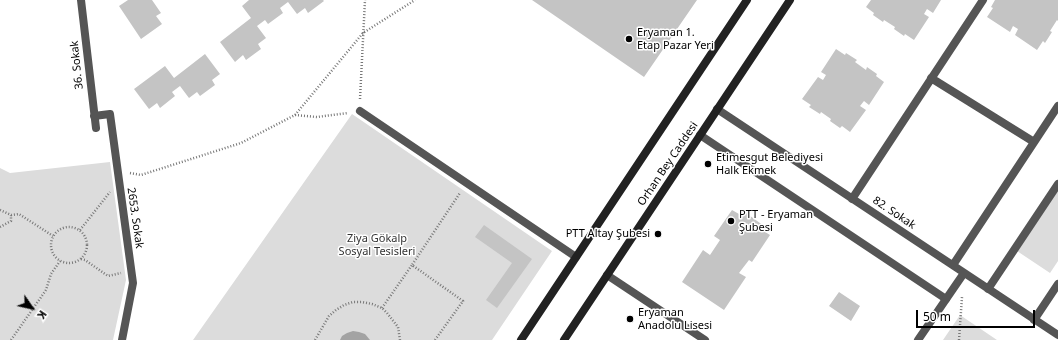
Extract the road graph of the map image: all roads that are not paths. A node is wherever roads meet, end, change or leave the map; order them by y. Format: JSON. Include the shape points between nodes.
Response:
{"nodes":[{"id":1,"x":81,"y":0,"type":"edge"},
{"id":2,"x":747,"y":0,"type":"edge"},
{"id":3,"x":790,"y":0,"type":"edge"},
{"id":4,"x":983,"y":0,"type":"edge"},
{"id":5,"x":931,"y":78,"type":"junction"},
{"id":6,"x":1058,"y":106,"type":"edge"},
{"id":7,"x":717,"y":110,"type":"junction"},
{"id":8,"x":360,"y":111,"type":"road end"},
{"id":9,"x":94,"y":116,"type":"junction"},
{"id":10,"x":96,"y":128,"type":"dead end"},
{"id":11,"x":700,"y":135,"type":"junction"},
{"id":12,"x":1034,"y":142,"type":"junction"},
{"id":13,"x":1058,"y":184,"type":"edge"},
{"id":14,"x":852,"y":199,"type":"junction"},
{"id":15,"x":576,"y":257,"type":"junction"},
{"id":16,"x":953,"y":265,"type":"junction"},
{"id":17,"x":964,"y":273,"type":"junction"},
{"id":18,"x":607,"y":275,"type":"junction"},
{"id":19,"x":1058,"y":284,"type":"edge"},
{"id":20,"x":988,"y":289,"type":"junction"},
{"id":21,"x":946,"y":299,"type":"junction"},
{"id":22,"x":1034,"y":320,"type":"junction"},
{"id":23,"x":1058,"y":335,"type":"edge"},
{"id":24,"x":122,"y":340,"type":"edge"},
{"id":25,"x":521,"y":340,"type":"edge"},
{"id":26,"x":564,"y":340,"type":"edge"},
{"id":27,"x":705,"y":340,"type":"edge"},
{"id":28,"x":918,"y":340,"type":"edge"}],
"edges":[{"from":1,"to":9,"type":"street","name":"36. Sokak"},
{"from":2,"to":15,"type":"main road"},
{"from":3,"to":7,"type":"main road","name":"Orhan Bey Caddesi"},
{"from":4,"to":5,"type":"street"},
{"from":5,"to":12,"type":"street"},
{"from":5,"to":14,"type":"street"},
{"from":6,"to":12,"type":"street"},
{"from":7,"to":11,"type":"main road","name":"Orhan Bey Caddesi"},
{"from":7,"to":14,"type":"street","name":"82. Sokak"},
{"from":8,"to":15,"type":"street"},
{"from":9,"to":10,"type":"street","name":"36. Sokak"},
{"from":9,"to":24,"type":"street","name":"2653. Sokak","via":[[110,114],[133,283]]},
{"from":11,"to":18,"type":"main road","name":"Orhan Bey Caddesi"},
{"from":11,"to":21,"type":"street"},
{"from":12,"to":16,"type":"street"},
{"from":13,"to":20,"type":"street"},
{"from":14,"to":16,"type":"street","name":"82. Sokak"},
{"from":15,"to":25,"type":"main road"},
{"from":16,"to":17,"type":"street","name":"82. Sokak"},
{"from":17,"to":20,"type":"street","name":"82. Sokak"},
{"from":17,"to":21,"type":"street"},
{"from":18,"to":26,"type":"main road","name":"Orhan Bey Caddesi"},
{"from":18,"to":27,"type":"street"},
{"from":19,"to":22,"type":"street"},
{"from":20,"to":22,"type":"street","name":"82. Sokak"},
{"from":21,"to":28,"type":"street"},
{"from":22,"to":23,"type":"street","name":"82. Sokak"}]}
